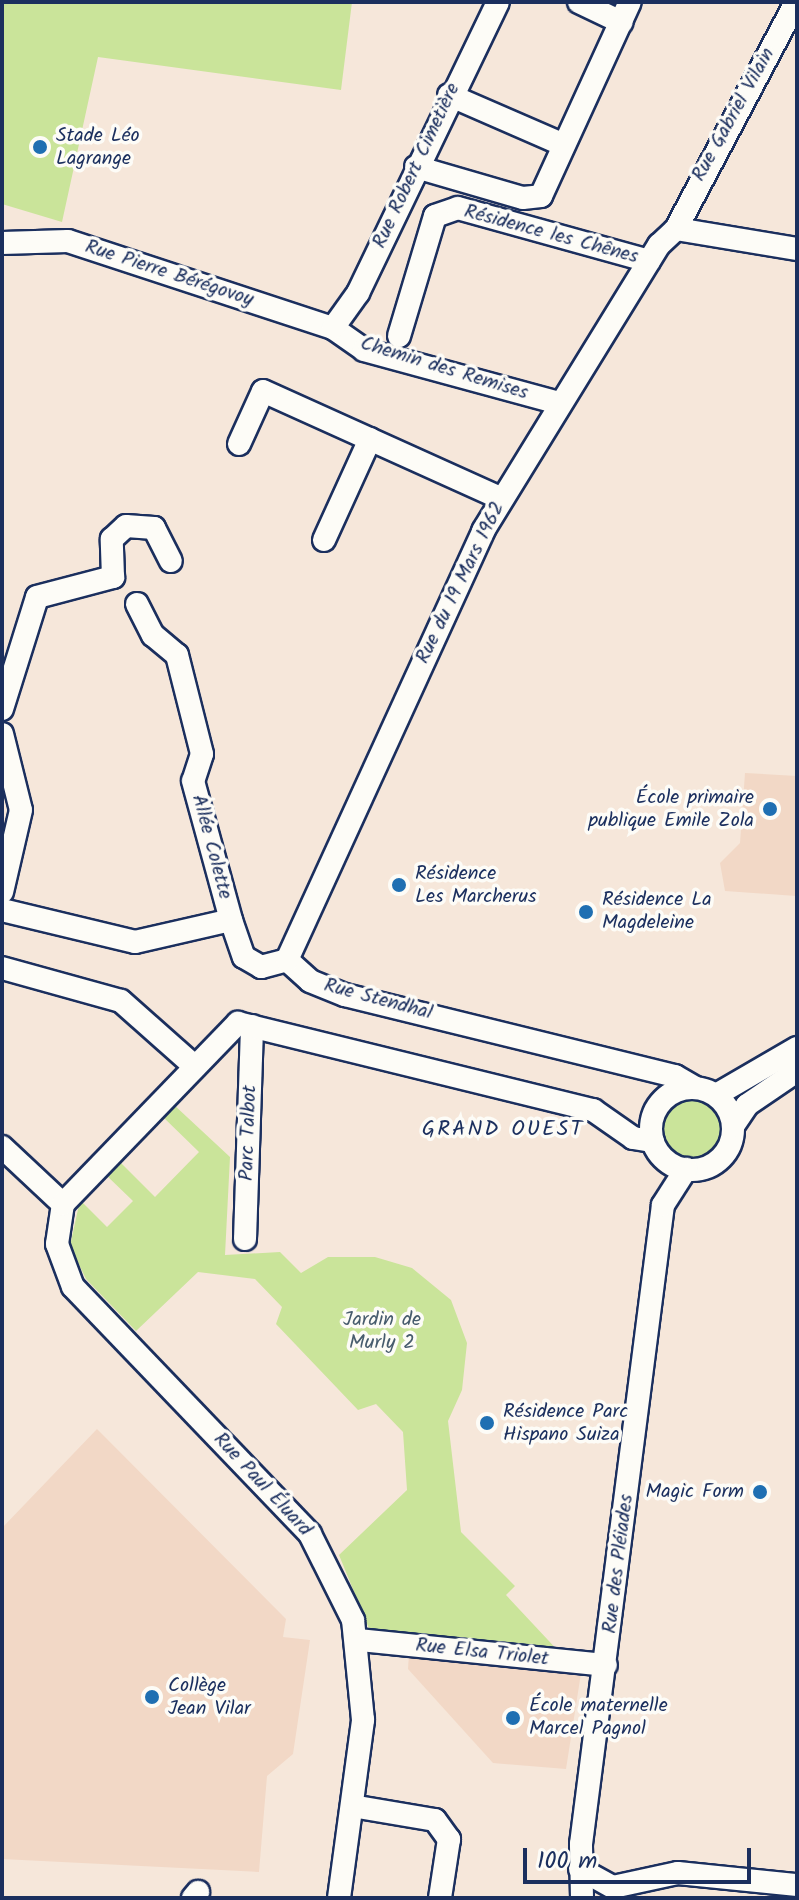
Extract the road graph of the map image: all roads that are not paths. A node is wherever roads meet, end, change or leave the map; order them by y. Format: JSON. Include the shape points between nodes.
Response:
{"nodes":[{"id":1,"x":498,"y":2,"type":"edge"},
{"id":2,"x":579,"y":2,"type":"edge"},
{"id":3,"x":796,"y":2,"type":"edge"},
{"id":4,"x":626,"y":12,"type":"edge"},
{"id":5,"x":449,"y":95,"type":"junction"},
{"id":6,"x":564,"y":145,"type":"junction"},
{"id":7,"x":416,"y":167,"type":"junction"},
{"id":8,"x":676,"y":229,"type":"junction"},
{"id":9,"x":2,"y":243,"type":"edge"},
{"id":10,"x":797,"y":249,"type":"edge"},
{"id":11,"x":649,"y":261,"type":"junction"},
{"id":12,"x":333,"y":328,"type":"junction"},
{"id":13,"x":399,"y":336,"type":"dead end"},
{"id":14,"x":559,"y":403,"type":"junction"},
{"id":15,"x":370,"y":439,"type":"junction"},
{"id":16,"x":239,"y":444,"type":"dead end"},
{"id":17,"x":502,"y":499,"type":"junction"},
{"id":18,"x":324,"y":540,"type":"dead end"},
{"id":19,"x":171,"y":561,"type":"dead end"},
{"id":20,"x":137,"y":604,"type":"dead end"},
{"id":21,"x":2,"y":709,"type":"edge"},
{"id":22,"x":2,"y":734,"type":"edge"},
{"id":23,"x":2,"y":892,"type":"edge"},
{"id":24,"x":2,"y":910,"type":"edge"},
{"id":25,"x":231,"y":920,"type":"junction"},
{"id":26,"x":287,"y":960,"type":"junction"},
{"id":27,"x":2,"y":968,"type":"edge"},
{"id":28,"x":252,"y":1026,"type":"junction"},
{"id":29,"x":797,"y":1048,"type":"edge"},
{"id":30,"x":193,"y":1065,"type":"junction"},
{"id":31,"x":797,"y":1071,"type":"edge"},
{"id":32,"x":694,"y":1087,"type":"junction"},
{"id":33,"x":716,"y":1095,"type":"junction"},
{"id":34,"x":733,"y":1126,"type":"junction"},
{"id":35,"x":653,"y":1141,"type":"junction"},
{"id":36,"x":2,"y":1147,"type":"edge"},
{"id":37,"x":686,"y":1169,"type":"junction"},
{"id":38,"x":63,"y":1204,"type":"junction"},
{"id":39,"x":245,"y":1239,"type":"dead end"},
{"id":40,"x":359,"y":1640,"type":"junction"},
{"id":41,"x":606,"y":1665,"type":"junction"},
{"id":42,"x":352,"y":1806,"type":"junction"},
{"id":43,"x":580,"y":1869,"type":"junction"},
{"id":44,"x":797,"y":1885,"type":"edge"},
{"id":45,"x":339,"y":1898,"type":"edge"},
{"id":46,"x":440,"y":1898,"type":"edge"},
{"id":47,"x":582,"y":1898,"type":"edge"}],
"edges":[{"from":1,"to":5,"type":"street","name":"Rue Robert Cimetière"},
{"from":2,"to":4,"type":"street"},
{"from":3,"to":8,"type":"street","name":"Rue Gabriel Vilain"},
{"from":4,"to":6,"type":"street"},
{"from":5,"to":6,"type":"street"},
{"from":5,"to":7,"type":"street","name":"Rue Robert Cimetière"},
{"from":6,"to":7,"type":"street","via":[[534,199]]},
{"from":7,"to":12,"type":"street","name":"Rue Robert Cimetière","via":[[358,293]]},
{"from":8,"to":10,"type":"street"},
{"from":8,"to":11,"type":"street","name":"Rue du 19 Mars 1962"},
{"from":9,"to":12,"type":"street","name":"Rue Pierre Bérégovoy","via":[[68,241]]},
{"from":11,"to":13,"type":"street","name":"Résidence les Chênes","via":[[458,208],[435,216]]},
{"from":11,"to":14,"type":"street","name":"Rue du 19 Mars 1962"},
{"from":12,"to":14,"type":"street","name":"Chemin des Remises","via":[[364,350]]},
{"from":14,"to":17,"type":"street","name":"Rue du 19 Mars 1962"},
{"from":15,"to":16,"type":"street","via":[[263,391]]},
{"from":15,"to":17,"type":"street"},
{"from":15,"to":18,"type":"street"},
{"from":17,"to":26,"type":"street","name":"Rue du 19 Mars 1962"},
{"from":19,"to":21,"type":"street","via":[[154,528],[126,526],[112,539],[113,577],[37,597]]},
{"from":20,"to":25,"type":"street","name":"Allée Colette","via":[[153,635],[177,655],[202,754],[193,781]]},
{"from":22,"to":23,"type":"street","via":[[21,810]]},
{"from":24,"to":25,"type":"street","via":[[135,942]]},
{"from":25,"to":26,"type":"street","via":[[250,962],[269,969]]},
{"from":26,"to":32,"type":"street","name":"Rue Stendhal","via":[[310,981],[345,995],[616,1060]]},
{"from":27,"to":30,"type":"street","via":[[121,1001]]},
{"from":28,"to":30,"type":"street","via":[[238,1023]]},
{"from":28,"to":35,"type":"street","via":[[593,1110],[633,1138]]},
{"from":28,"to":39,"type":"street","name":"Parc Talbot"},
{"from":29,"to":33,"type":"street"},
{"from":30,"to":38,"type":"street"},
{"from":31,"to":34,"type":"street","via":[[747,1105]]},
{"from":32,"to":33,"type":"street"},
{"from":32,"to":35,"type":"street","via":[[659,1104]]},
{"from":33,"to":34,"type":"street"},
{"from":34,"to":37,"type":"street","via":[[716,1162]]},
{"from":35,"to":37,"type":"street","via":[[665,1160]]},
{"from":36,"to":38,"type":"street"},
{"from":37,"to":41,"type":"street","name":"Rue des Pléiades","via":[[663,1205]]},
{"from":38,"to":40,"type":"street","name":"Rue Paul Éluard","via":[[57,1244],[64,1272],[310,1534]]},
{"from":40,"to":41,"type":"street","name":"Rue Elsa Triolet"},
{"from":40,"to":42,"type":"street","name":"Rue Paul Éluard","via":[[363,1720]]},
{"from":41,"to":43,"type":"street","name":"Rue des Pléiades"},
{"from":42,"to":45,"type":"street","name":"Rue Paul Éluard"},
{"from":42,"to":46,"type":"street","via":[[435,1820],[449,1839]]},
{"from":43,"to":44,"type":"street","via":[[613,1887],[678,1873]]},
{"from":43,"to":47,"type":"street","name":"Rue des Pléiades"}]}
